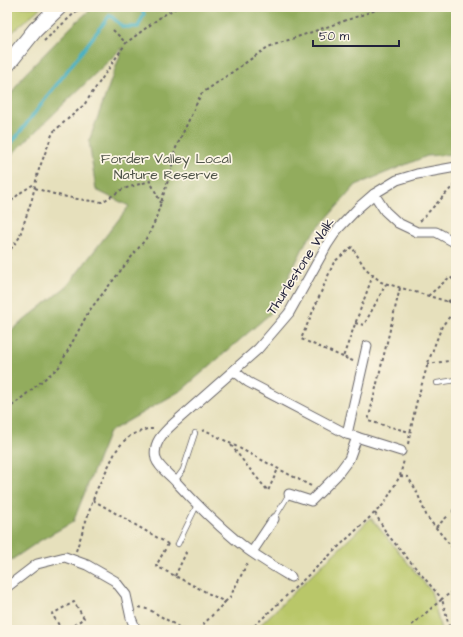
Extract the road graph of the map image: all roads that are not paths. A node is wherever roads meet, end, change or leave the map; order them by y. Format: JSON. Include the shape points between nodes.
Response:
{"nodes":[{"id":1,"x":59,"y":7,"type":"edge"},
{"id":2,"x":11,"y":69,"type":"edge"},
{"id":3,"x":456,"y":167,"type":"edge"},
{"id":4,"x":374,"y":194,"type":"junction"},
{"id":5,"x":456,"y":243,"type":"edge"},
{"id":6,"x":367,"y":346,"type":"dead end"},
{"id":7,"x":234,"y":371,"type":"junction"},
{"id":8,"x":456,"y":380,"type":"edge"},
{"id":9,"x":437,"y":383,"type":"dead end"},
{"id":10,"x":195,"y":433,"type":"road end"},
{"id":11,"x":347,"y":434,"type":"junction"},
{"id":12,"x":357,"y":437,"type":"junction"},
{"id":13,"x":404,"y":452,"type":"road end"},
{"id":14,"x":175,"y":481,"type":"junction"},
{"id":15,"x":289,"y":494,"type":"joint"},
{"id":16,"x":197,"y":505,"type":"junction"},
{"id":17,"x":274,"y":519,"type":"joint"},
{"id":18,"x":177,"y":546,"type":"road end"},
{"id":19,"x":252,"y":552,"type":"junction"},
{"id":20,"x":291,"y":577,"type":"dead end"},
{"id":21,"x":7,"y":586,"type":"edge"},
{"id":22,"x":136,"y":630,"type":"edge"}],
"edges":[{"from":1,"to":2,"type":"main road","via":[[35,30]]},
{"from":3,"to":4,"type":"street","name":"Thurlestone Walk","via":[[397,180]]},
{"from":4,"to":5,"type":"street","via":[[398,223],[417,232],[436,232]]},
{"from":4,"to":7,"type":"street","name":"Thurlestone Walk","via":[[337,230],[289,313]]},
{"from":6,"to":11,"type":"street"},
{"from":7,"to":11,"type":"street","via":[[248,382]]},
{"from":7,"to":14,"type":"street","name":"Thurlestone Walk","via":[[157,441],[156,460]]},
{"from":8,"to":9,"type":"lane"},
{"from":10,"to":14,"type":"lane","via":[[183,470]]},
{"from":11,"to":12,"type":"street"},
{"from":12,"to":13,"type":"street"},
{"from":12,"to":15,"type":"street","via":[[349,459],[311,501]]},
{"from":14,"to":16,"type":"street","name":"Thurlestone Walk"},
{"from":15,"to":17,"type":"lane"},
{"from":16,"to":18,"type":"lane"},
{"from":16,"to":19,"type":"street","name":"Thurlestone Walk"},
{"from":17,"to":19,"type":"street"},
{"from":19,"to":20,"type":"street","name":"Thurlestone Walk"},
{"from":21,"to":22,"type":"street","via":[[37,564],[65,557],[87,565],[114,581],[126,595]]}]}
